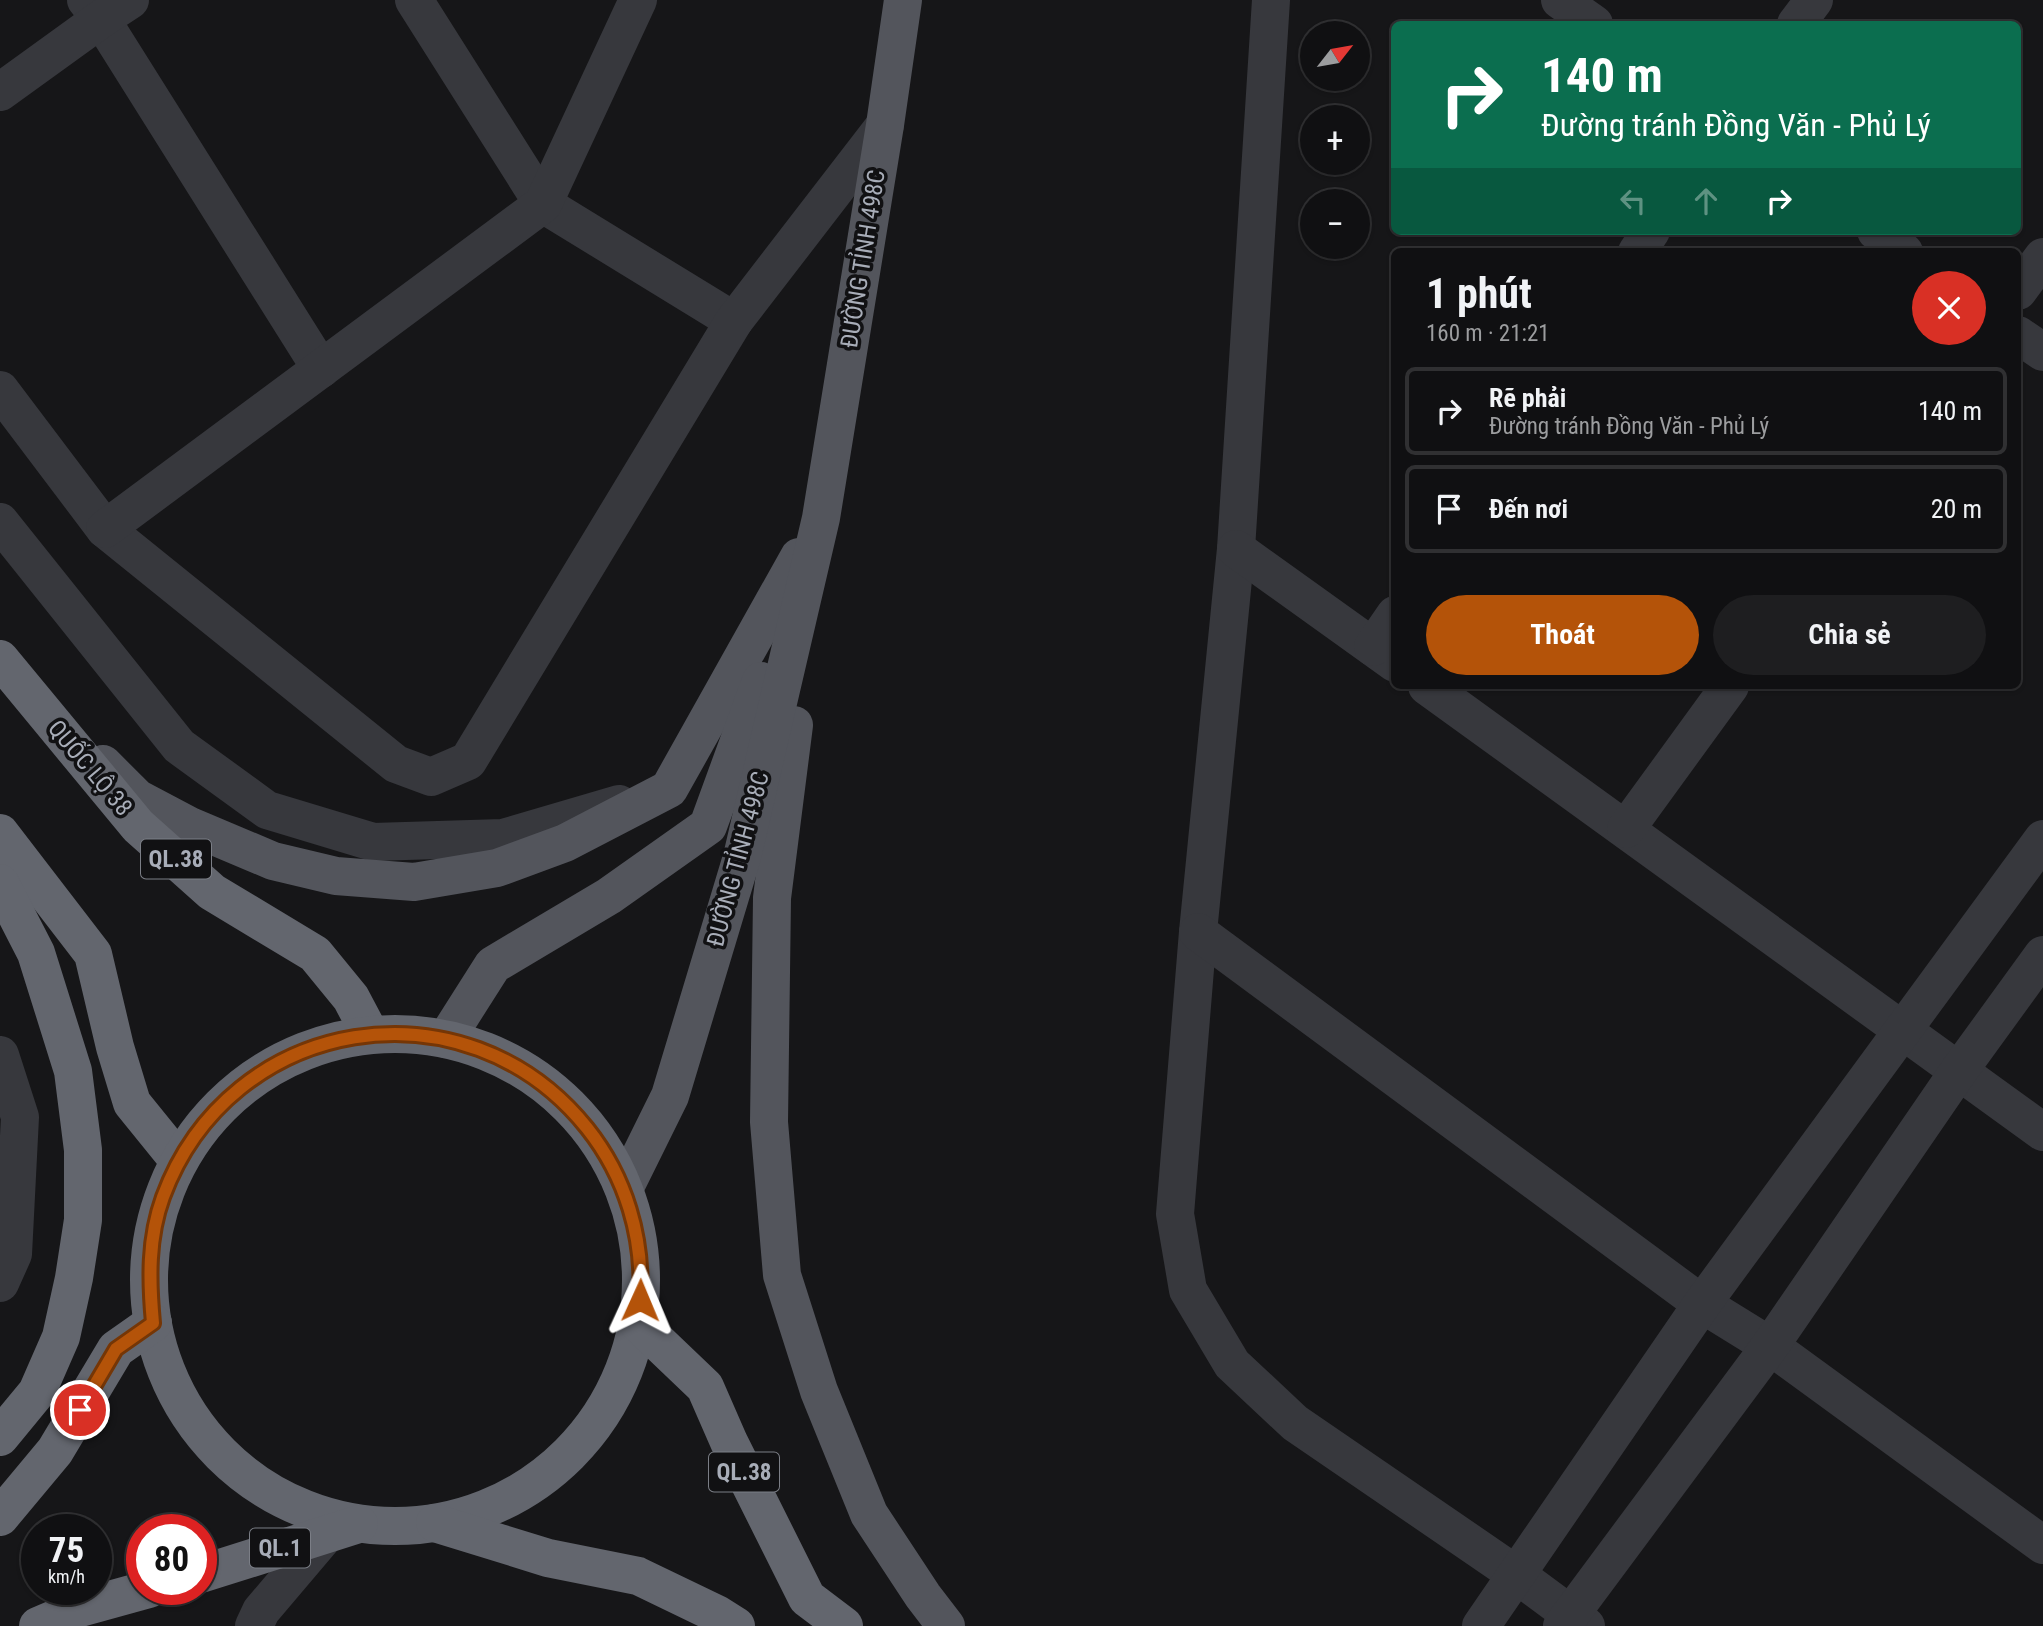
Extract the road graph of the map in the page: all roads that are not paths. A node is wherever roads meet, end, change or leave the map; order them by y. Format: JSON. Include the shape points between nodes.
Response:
{"nodes":[{"id":1,"x":414,"y":0,"type":"edge"},
{"id":2,"x":638,"y":0,"type":"edge"},
{"id":3,"x":903,"y":0,"type":"edge"},
{"id":4,"x":1271,"y":0,"type":"edge"},
{"id":5,"x":1560,"y":0,"type":"edge"},
{"id":6,"x":1814,"y":0,"type":"edge"},
{"id":7,"x":105,"y":6,"type":"edge"},
{"id":8,"x":1590,"y":21,"type":"edge"},
{"id":9,"x":1798,"y":21,"type":"edge"},
{"id":10,"x":0,"y":92,"type":"edge"},
{"id":11,"x":885,"y":125,"type":"junction"},
{"id":12,"x":543,"y":204,"type":"junction"},
{"id":13,"x":1881,"y":235,"type":"edge"},
{"id":14,"x":1899,"y":248,"type":"edge"},
{"id":15,"x":2043,"y":257,"type":"edge"},
{"id":16,"x":2021,"y":287,"type":"edge"},
{"id":17,"x":734,"y":321,"type":"junction"},
{"id":18,"x":2021,"y":337,"type":"edge"},
{"id":19,"x":2043,"y":352,"type":"edge"},
{"id":20,"x":321,"y":369,"type":"junction"},
{"id":21,"x":0,"y":390,"type":"edge"},
{"id":22,"x":821,"y":518,"type":"junction"},
{"id":23,"x":0,"y":522,"type":"edge"},
{"id":24,"x":105,"y":529,"type":"junction"},
{"id":25,"x":1236,"y":549,"type":"junction"},
{"id":26,"x":1391,"y":630,"type":"edge"},
{"id":27,"x":1384,"y":655,"type":"edge"},
{"id":28,"x":0,"y":659,"type":"edge"},
{"id":29,"x":1431,"y":689,"type":"edge"},
{"id":30,"x":1728,"y":689,"type":"edge"},
{"id":31,"x":669,"y":789,"type":"junction"},
{"id":32,"x":1626,"y":830,"type":"junction"},
{"id":33,"x":0,"y":833,"type":"edge"},
{"id":34,"x":2043,"y":839,"type":"edge"},
{"id":35,"x":0,"y":883,"type":"edge"},
{"id":36,"x":1198,"y":932,"type":"junction"},
{"id":37,"x":2043,"y":955,"type":"edge"},
{"id":38,"x":1904,"y":1029,"type":"junction"},
{"id":39,"x":370,"y":1034,"type":"junction"},
{"id":40,"x":446,"y":1038,"type":"junction"},
{"id":41,"x":0,"y":1055,"type":"edge"},
{"id":42,"x":1958,"y":1072,"type":"junction"},
{"id":43,"x":2043,"y":1132,"type":"edge"},
{"id":44,"x":179,"y":1161,"type":"junction"},
{"id":45,"x":624,"y":1189,"type":"junction"},
{"id":46,"x":0,"y":1283,"type":"edge"},
{"id":47,"x":1702,"y":1304,"type":"junction"},
{"id":48,"x":153,"y":1323,"type":"junction"},
{"id":49,"x":638,"y":1323,"type":"junction"},
{"id":50,"x":1770,"y":1346,"type":"junction"},
{"id":51,"x":0,"y":1437,"type":"edge"},
{"id":52,"x":0,"y":1517,"type":"edge"},
{"id":53,"x":435,"y":1523,"type":"junction"},
{"id":54,"x":344,"y":1528,"type":"junction"},
{"id":55,"x":2043,"y":1545,"type":"edge"},
{"id":56,"x":217,"y":1569,"type":"edge"},
{"id":57,"x":1517,"y":1575,"type":"junction"},
{"id":58,"x":126,"y":1595,"type":"edge"},
{"id":59,"x":923,"y":1597,"type":"junction"},
{"id":60,"x":1572,"y":1622,"type":"edge"},
{"id":61,"x":38,"y":1626,"type":"edge"},
{"id":62,"x":254,"y":1626,"type":"edge"},
{"id":63,"x":736,"y":1626,"type":"edge"},
{"id":64,"x":844,"y":1626,"type":"edge"},
{"id":65,"x":947,"y":1626,"type":"edge"},
{"id":66,"x":966,"y":1626,"type":"edge"},
{"id":67,"x":1481,"y":1626,"type":"edge"}],
"edges":[{"from":1,"to":12,"type":"street"},
{"from":2,"to":12,"type":"street"},
{"from":3,"to":11,"type":"main road","name":"ĐƯỜNG TỈNH 498C"},
{"from":4,"to":25,"type":"street"},
{"from":5,"to":8,"type":"street"},
{"from":6,"to":9,"type":"street"},
{"from":7,"to":10,"type":"street"},
{"from":7,"to":20,"type":"street"},
{"from":11,"to":17,"type":"street"},
{"from":11,"to":22,"type":"main road","name":"ĐƯỜNG TỈNH 498C"},
{"from":12,"to":17,"type":"street"},
{"from":12,"to":20,"type":"street"},
{"from":13,"to":14,"type":"street"},
{"from":15,"to":16,"type":"street"},
{"from":17,"to":24,"type":"street","via":[[468,761],[430,776],[397,764]]},
{"from":18,"to":19,"type":"street"},
{"from":20,"to":24,"type":"street"},
{"from":21,"to":24,"type":"street"},
{"from":22,"to":31,"type":"main road"},
{"from":22,"to":40,"type":"main road","name":"ĐƯỜNG TỈNH 498C","via":[[708,826],[609,896],[493,965]]},
{"from":22,"to":45,"type":"main road","name":"ĐƯỜNG TỈNH 498C","via":[[742,857],[670,1096]]},
{"from":22,"to":59,"type":"main road","via":[[772,898],[769,1122],[782,1275],[819,1391],[869,1514]]},
{"from":23,"to":31,"type":"street","via":[[179,746],[267,810],[373,842],[503,838]]},
{"from":25,"to":27,"type":"street"},
{"from":25,"to":36,"type":"street"},
{"from":26,"to":27,"type":"street"},
{"from":28,"to":31,"type":"main road","via":[[137,798],[273,861],[336,876],[414,882],[497,868],[565,843]]},
{"from":28,"to":39,"type":"highway","name":"QUỐC LỘ 38","number":"QL.38","via":[[138,826],[212,892],[315,954],[351,998]]},
{"from":29,"to":32,"type":"street"},
{"from":30,"to":32,"type":"street"},
{"from":32,"to":38,"type":"street"},
{"from":33,"to":44,"type":"highway","via":[[93,954],[132,1103]]},
{"from":34,"to":38,"type":"street"},
{"from":35,"to":51,"type":"highway","via":[[36,953],[69,1058],[83,1150],[83,1220],[61,1337],[37,1392]]},
{"from":36,"to":47,"type":"street"},
{"from":36,"to":57,"type":"street","via":[[1175,1214],[1188,1290],[1232,1364],[1295,1423]]},
{"from":37,"to":42,"type":"street"},
{"from":38,"to":42,"type":"street"},
{"from":38,"to":47,"type":"street"},
{"from":39,"to":40,"type":"highway"},
{"from":39,"to":44,"type":"highway","via":[[323,1043],[279,1062],[239,1088],[205,1121]]},
{"from":40,"to":45,"type":"highway","via":[[492,1053],[534,1077],[571,1108],[602,1146]]},
{"from":41,"to":46,"type":"street","via":[[20,1117],[13,1254]]},
{"from":42,"to":43,"type":"street"},
{"from":42,"to":50,"type":"street"},
{"from":44,"to":48,"type":"highway","via":[[162,1199],[152,1240]]},
{"from":45,"to":49,"type":"highway","via":[[637,1233]]},
{"from":47,"to":50,"type":"street"},
{"from":47,"to":57,"type":"street"},
{"from":48,"to":52,"type":"highway","via":[[116,1349],[55,1451]]},
{"from":48,"to":54,"type":"highway","via":[[164,1365],[209,1440],[241,1471],[276,1495]]},
{"from":49,"to":53,"type":"highway","via":[[608,1404],[584,1440],[517,1495],[477,1513]]},
{"from":49,"to":64,"type":"highway","number":"QL.38","via":[[705,1387],[807,1598]]},
{"from":50,"to":55,"type":"street"},
{"from":50,"to":60,"type":"street"},
{"from":53,"to":54,"type":"highway"},
{"from":53,"to":63,"type":"highway","via":[[548,1558],[638,1576]]},
{"from":54,"to":56,"type":"highway","number":"QL.1"},
{"from":54,"to":62,"type":"street","via":[[261,1611]]},
{"from":57,"to":60,"type":"street"},
{"from":57,"to":67,"type":"street"},
{"from":58,"to":61,"type":"highway"},
{"from":59,"to":65,"type":"main road"},
{"from":59,"to":66,"type":"street"}]}
